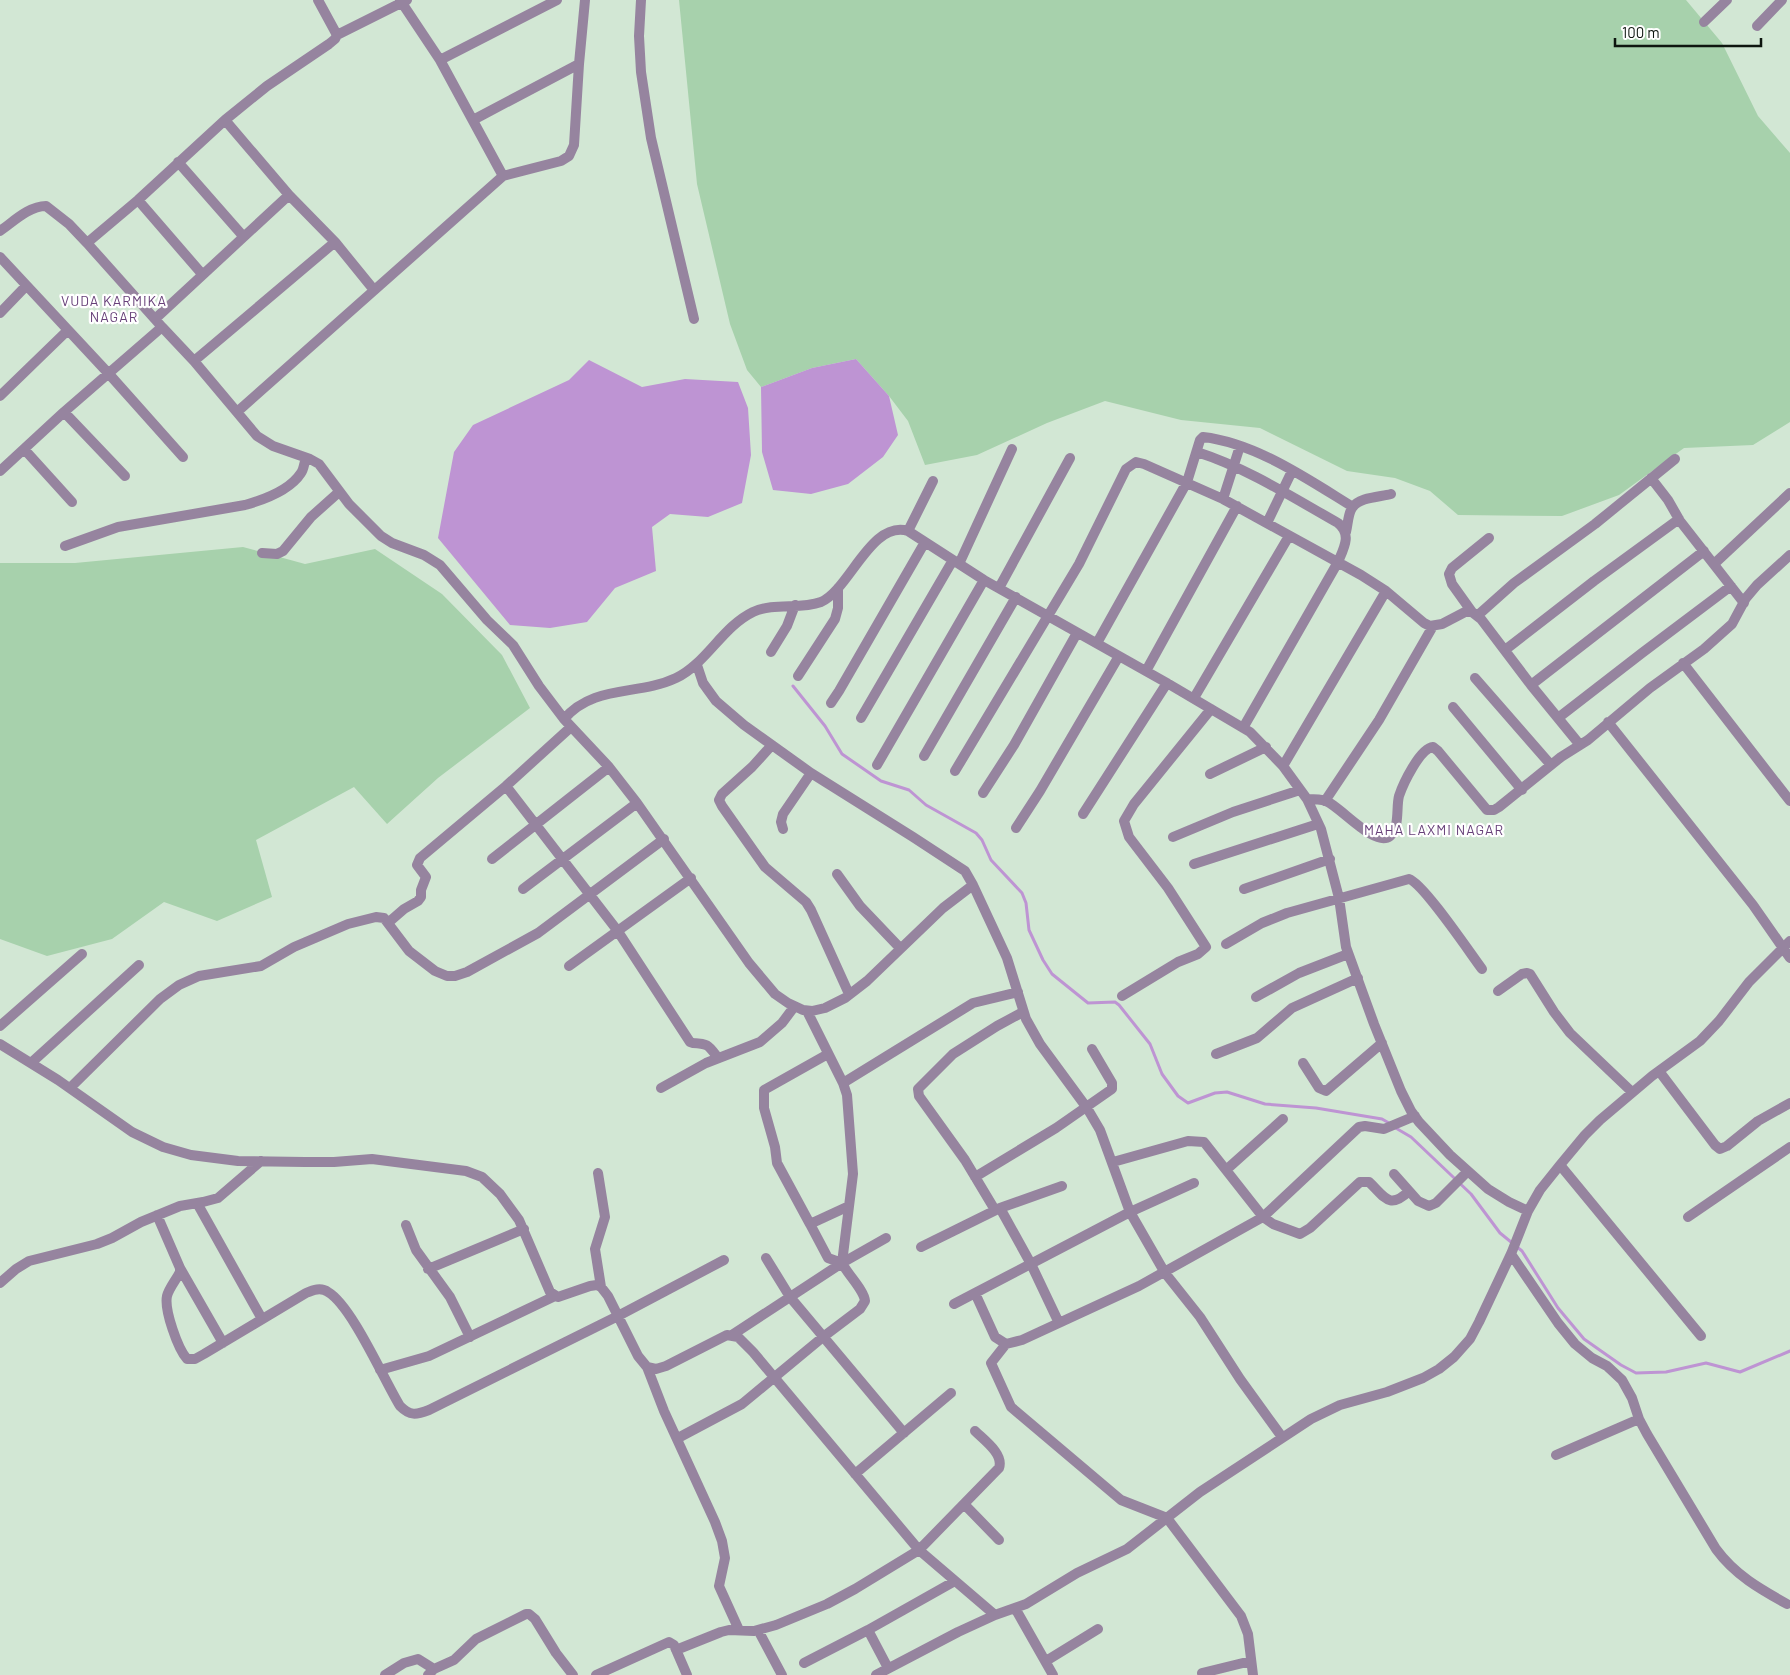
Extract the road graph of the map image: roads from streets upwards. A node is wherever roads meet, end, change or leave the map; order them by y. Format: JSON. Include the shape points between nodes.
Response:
{"nodes":[{"id":1,"x":318,"y":0,"type":"edge"},
{"id":2,"x":557,"y":0,"type":"edge"},
{"id":3,"x":585,"y":0,"type":"edge"},
{"id":4,"x":641,"y":0,"type":"edge"},
{"id":5,"x":1727,"y":0,"type":"edge"},
{"id":6,"x":1782,"y":0,"type":"edge"},
{"id":7,"x":403,"y":1,"type":"edge"},
{"id":8,"x":1704,"y":22,"type":"dead end"},
{"id":9,"x":1757,"y":26,"type":"dead end"},
{"id":10,"x":337,"y":35,"type":"junction"},
{"id":11,"x":440,"y":60,"type":"junction"},
{"id":12,"x":579,"y":64,"type":"junction"},
{"id":13,"x":225,"y":120,"type":"junction"},
{"id":14,"x":473,"y":120,"type":"junction"},
{"id":15,"x":178,"y":162,"type":"junction"},
{"id":16,"x":503,"y":176,"type":"junction"},
{"id":17,"x":289,"y":195,"type":"junction"},
{"id":18,"x":138,"y":200,"type":"junction"},
{"id":19,"x":0,"y":231,"type":"edge"},
{"id":20,"x":243,"y":236,"type":"junction"},
{"id":21,"x":335,"y":242,"type":"junction"},
{"id":22,"x":87,"y":243,"type":"junction"},
{"id":23,"x":0,"y":257,"type":"edge"},
{"id":24,"x":202,"y":274,"type":"junction"},
{"id":25,"x":26,"y":286,"type":"junction"},
{"id":26,"x":374,"y":290,"type":"junction"},
{"id":27,"x":0,"y":313,"type":"edge"},
{"id":28,"x":155,"y":318,"type":"junction"},
{"id":29,"x":694,"y":320,"type":"dead end"},
{"id":30,"x":162,"y":326,"type":"junction"},
{"id":31,"x":68,"y":330,"type":"junction"},
{"id":32,"x":194,"y":361,"type":"junction"},
{"id":33,"x":109,"y":374,"type":"junction"},
{"id":34,"x":0,"y":396,"type":"edge"},
{"id":35,"x":64,"y":412,"type":"junction"},
{"id":36,"x":237,"y":412,"type":"junction"},
{"id":37,"x":1240,"y":446,"type":"junction"},
{"id":38,"x":24,"y":449,"type":"junction"},
{"id":39,"x":1012,"y":449,"type":"dead end"},
{"id":40,"x":1197,"y":452,"type":"junction"},
{"id":41,"x":183,"y":457,"type":"dead end"},
{"id":42,"x":306,"y":458,"type":"junction"},
{"id":43,"x":1070,"y":458,"type":"dead end"},
{"id":44,"x":1675,"y":458,"type":"dead end"},
{"id":45,"x":1234,"y":466,"type":"junction"},
{"id":46,"x":1292,"y":471,"type":"junction"},
{"id":47,"x":0,"y":472,"type":"edge"},
{"id":48,"x":125,"y":476,"type":"dead end"},
{"id":49,"x":1651,"y":478,"type":"junction"},
{"id":50,"x":933,"y":481,"type":"dead end"},
{"id":51,"x":1187,"y":482,"type":"junction"},
{"id":52,"x":339,"y":492,"type":"junction"},
{"id":53,"x":1283,"y":492,"type":"junction"},
{"id":54,"x":1790,"y":493,"type":"edge"},
{"id":55,"x":1391,"y":494,"type":"dead end"},
{"id":56,"x":1223,"y":499,"type":"junction"},
{"id":57,"x":72,"y":502,"type":"dead end"},
{"id":58,"x":1237,"y":506,"type":"junction"},
{"id":59,"x":1353,"y":507,"type":"junction"},
{"id":60,"x":1679,"y":519,"type":"junction"},
{"id":61,"x":1267,"y":524,"type":"junction"},
{"id":62,"x":908,"y":531,"type":"junction"},
{"id":63,"x":1346,"y":532,"type":"junction"},
{"id":64,"x":1289,"y":536,"type":"junction"},
{"id":65,"x":1489,"y":538,"type":"dead end"},
{"id":66,"x":925,"y":542,"type":"junction"},
{"id":67,"x":65,"y":546,"type":"dead end"},
{"id":68,"x":1704,"y":552,"type":"junction"},
{"id":69,"x":262,"y":553,"type":"dead end"},
{"id":70,"x":1790,"y":555,"type":"edge"},
{"id":71,"x":956,"y":562,"type":"junction"},
{"id":72,"x":1338,"y":562,"type":"junction"},
{"id":73,"x":1714,"y":564,"type":"junction"},
{"id":74,"x":984,"y":580,"type":"junction"},
{"id":75,"x":1731,"y":586,"type":"junction"},
{"id":76,"x":838,"y":588,"type":"junction"},
{"id":77,"x":999,"y":588,"type":"junction"},
{"id":78,"x":1386,"y":591,"type":"junction"},
{"id":79,"x":1016,"y":597,"type":"junction"},
{"id":80,"x":1744,"y":603,"type":"junction"},
{"id":81,"x":795,"y":605,"type":"junction"},
{"id":82,"x":1475,"y":614,"type":"junction"},
{"id":83,"x":1049,"y":615,"type":"junction"},
{"id":84,"x":1433,"y":626,"type":"junction"},
{"id":85,"x":1077,"y":633,"type":"junction"},
{"id":86,"x":1097,"y":643,"type":"junction"},
{"id":87,"x":1504,"y":650,"type":"junction"},
{"id":88,"x":771,"y":652,"type":"dead end"},
{"id":89,"x":1119,"y":656,"type":"junction"},
{"id":90,"x":1683,"y":664,"type":"junction"},
{"id":91,"x":697,"y":665,"type":"junction"},
{"id":92,"x":1146,"y":671,"type":"junction"},
{"id":93,"x":798,"y":676,"type":"dead end"},
{"id":94,"x":1475,"y":678,"type":"dead end"},
{"id":95,"x":1167,"y":683,"type":"junction"},
{"id":96,"x":1531,"y":685,"type":"junction"},
{"id":97,"x":1194,"y":698,"type":"junction"},
{"id":98,"x":830,"y":702,"type":"dead end"},
{"id":99,"x":1452,"y":707,"type":"dead end"},
{"id":100,"x":1211,"y":709,"type":"junction"},
{"id":101,"x":861,"y":718,"type":"dead end"},
{"id":102,"x":1558,"y":718,"type":"junction"},
{"id":103,"x":564,"y":719,"type":"junction"},
{"id":104,"x":1608,"y":722,"type":"junction"},
{"id":105,"x":571,"y":726,"type":"junction"},
{"id":106,"x":1243,"y":728,"type":"junction"},
{"id":107,"x":772,"y":745,"type":"junction"},
{"id":108,"x":1580,"y":745,"type":"junction"},
{"id":109,"x":1266,"y":748,"type":"junction"},
{"id":110,"x":924,"y":756,"type":"dead end"},
{"id":111,"x":877,"y":765,"type":"dead end"},
{"id":112,"x":1551,"y":765,"type":"junction"},
{"id":113,"x":1283,"y":766,"type":"junction"},
{"id":114,"x":609,"y":767,"type":"junction"},
{"id":115,"x":955,"y":771,"type":"dead end"},
{"id":116,"x":811,"y":773,"type":"junction"},
{"id":117,"x":1210,"y":774,"type":"dead end"},
{"id":118,"x":506,"y":786,"type":"junction"},
{"id":119,"x":1300,"y":790,"type":"junction"},
{"id":120,"x":1522,"y":790,"type":"junction"},
{"id":121,"x":983,"y":793,"type":"dead end"},
{"id":122,"x":1307,"y":799,"type":"junction"},
{"id":123,"x":1325,"y":801,"type":"junction"},
{"id":124,"x":1790,"y":801,"type":"edge"},
{"id":125,"x":638,"y":803,"type":"junction"},
{"id":126,"x":1083,"y":814,"type":"dead end"},
{"id":127,"x":536,"y":824,"type":"junction"},
{"id":128,"x":1318,"y":824,"type":"junction"},
{"id":129,"x":1016,"y":828,"type":"dead end"},
{"id":130,"x":783,"y":829,"type":"dead end"},
{"id":131,"x":1173,"y":837,"type":"dead end"},
{"id":132,"x":664,"y":839,"type":"junction"},
{"id":133,"x":1330,"y":859,"type":"junction"},
{"id":134,"x":492,"y":860,"type":"dead end"},
{"id":135,"x":563,"y":860,"type":"junction"},
{"id":136,"x":1194,"y":864,"type":"dead end"},
{"id":137,"x":837,"y":874,"type":"dead end"},
{"id":138,"x":691,"y":878,"type":"junction"},
{"id":139,"x":974,"y":885,"type":"junction"},
{"id":140,"x":523,"y":889,"type":"dead end"},
{"id":141,"x":1244,"y":889,"type":"dead end"},
{"id":142,"x":590,"y":894,"type":"junction"},
{"id":143,"x":1339,"y":898,"type":"junction"},
{"id":144,"x":389,"y":922,"type":"junction"},
{"id":145,"x":617,"y":930,"type":"junction"},
{"id":146,"x":1226,"y":944,"type":"dead end"},
{"id":147,"x":1786,"y":945,"type":"edge"},
{"id":148,"x":900,"y":948,"type":"junction"},
{"id":149,"x":82,"y":954,"type":"dead end"},
{"id":150,"x":1348,"y":954,"type":"junction"},
{"id":151,"x":1790,"y":958,"type":"edge"},
{"id":152,"x":139,"y":965,"type":"dead end"},
{"id":153,"x":569,"y":966,"type":"dead end"},
{"id":154,"x":1482,"y":969,"type":"dead end"},
{"id":155,"x":1358,"y":978,"type":"junction"},
{"id":156,"x":1498,"y":991,"type":"dead end"},
{"id":157,"x":1018,"y":992,"type":"junction"},
{"id":158,"x":849,"y":994,"type":"junction"},
{"id":159,"x":1122,"y":996,"type":"dead end"},
{"id":160,"x":1256,"y":996,"type":"dead end"},
{"id":161,"x":794,"y":1007,"type":"junction"},
{"id":162,"x":807,"y":1011,"type":"junction"},
{"id":163,"x":1023,"y":1012,"type":"junction"},
{"id":164,"x":0,"y":1026,"type":"edge"},
{"id":165,"x":1382,"y":1043,"type":"junction"},
{"id":166,"x":0,"y":1044,"type":"edge"},
{"id":167,"x":1092,"y":1049,"type":"dead end"},
{"id":168,"x":828,"y":1054,"type":"junction"},
{"id":169,"x":1216,"y":1054,"type":"dead end"},
{"id":170,"x":718,"y":1058,"type":"junction"},
{"id":171,"x":31,"y":1063,"type":"junction"},
{"id":172,"x":1303,"y":1063,"type":"dead end"},
{"id":173,"x":1659,"y":1071,"type":"junction"},
{"id":174,"x":843,"y":1083,"type":"junction"},
{"id":175,"x":70,"y":1088,"type":"junction"},
{"id":176,"x":661,"y":1088,"type":"dead end"},
{"id":177,"x":1632,"y":1092,"type":"junction"},
{"id":178,"x":1790,"y":1103,"type":"edge"},
{"id":179,"x":1087,"y":1108,"type":"junction"},
{"id":180,"x":1415,"y":1116,"type":"junction"},
{"id":181,"x":1283,"y":1119,"type":"dead end"},
{"id":182,"x":1790,"y":1147,"type":"edge"},
{"id":183,"x":260,"y":1161,"type":"junction"},
{"id":184,"x":1113,"y":1162,"type":"junction"},
{"id":185,"x":1560,"y":1165,"type":"junction"},
{"id":186,"x":1226,"y":1170,"type":"junction"},
{"id":187,"x":598,"y":1173,"type":"dead end"},
{"id":188,"x":1394,"y":1174,"type":"dead end"},
{"id":189,"x":975,"y":1177,"type":"junction"},
{"id":190,"x":1461,"y":1178,"type":"junction"},
{"id":191,"x":1194,"y":1183,"type":"dead end"},
{"id":192,"x":1062,"y":1186,"type":"dead end"},
{"id":193,"x":1409,"y":1191,"type":"junction"},
{"id":194,"x":197,"y":1203,"type":"junction"},
{"id":195,"x":849,"y":1206,"type":"junction"},
{"id":196,"x":998,"y":1209,"type":"junction"},
{"id":197,"x":1130,"y":1212,"type":"junction"},
{"id":198,"x":1528,"y":1212,"type":"junction"},
{"id":199,"x":157,"y":1215,"type":"junction"},
{"id":200,"x":1263,"y":1217,"type":"junction"},
{"id":201,"x":1688,"y":1217,"type":"dead end"},
{"id":202,"x":810,"y":1224,"type":"junction"},
{"id":203,"x":406,"y":1225,"type":"dead end"},
{"id":204,"x":524,"y":1229,"type":"junction"},
{"id":205,"x":886,"y":1238,"type":"dead end"},
{"id":206,"x":921,"y":1247,"type":"dead end"},
{"id":207,"x":1513,"y":1248,"type":"junction"},
{"id":208,"x":766,"y":1258,"type":"dead end"},
{"id":209,"x":724,"y":1260,"type":"dead end"},
{"id":210,"x":842,"y":1263,"type":"junction"},
{"id":211,"x":1031,"y":1264,"type":"junction"},
{"id":212,"x":180,"y":1268,"type":"junction"},
{"id":213,"x":428,"y":1269,"type":"junction"},
{"id":214,"x":1165,"y":1273,"type":"junction"},
{"id":215,"x":0,"y":1282,"type":"edge"},
{"id":216,"x":602,"y":1287,"type":"junction"},
{"id":217,"x":975,"y":1293,"type":"junction"},
{"id":218,"x":555,"y":1296,"type":"junction"},
{"id":219,"x":790,"y":1297,"type":"junction"},
{"id":220,"x":954,"y":1304,"type":"dead end"},
{"id":221,"x":618,"y":1316,"type":"junction"},
{"id":222,"x":262,"y":1319,"type":"junction"},
{"id":223,"x":1059,"y":1323,"type":"junction"},
{"id":224,"x":732,"y":1335,"type":"junction"},
{"id":225,"x":1701,"y":1336,"type":"dead end"},
{"id":226,"x":470,"y":1337,"type":"junction"},
{"id":227,"x":822,"y":1337,"type":"junction"},
{"id":228,"x":223,"y":1342,"type":"junction"},
{"id":229,"x":1006,"y":1344,"type":"junction"},
{"id":230,"x":647,"y":1367,"type":"junction"},
{"id":231,"x":380,"y":1370,"type":"junction"},
{"id":232,"x":776,"y":1378,"type":"junction"},
{"id":233,"x":951,"y":1393,"type":"dead end"},
{"id":234,"x":1639,"y":1419,"type":"junction"},
{"id":235,"x":975,"y":1431,"type":"dead end"},
{"id":236,"x":904,"y":1433,"type":"junction"},
{"id":237,"x":1282,"y":1437,"type":"junction"},
{"id":238,"x":678,"y":1438,"type":"junction"},
{"id":239,"x":1556,"y":1454,"type":"dead end"},
{"id":240,"x":855,"y":1474,"type":"junction"},
{"id":241,"x":964,"y":1504,"type":"junction"},
{"id":242,"x":1167,"y":1518,"type":"junction"},
{"id":243,"x":999,"y":1540,"type":"dead end"},
{"id":244,"x":919,"y":1550,"type":"junction"},
{"id":245,"x":955,"y":1581,"type":"junction"},
{"id":246,"x":1787,"y":1604,"type":"dead end"},
{"id":247,"x":1015,"y":1608,"type":"junction"},
{"id":248,"x":995,"y":1614,"type":"junction"},
{"id":249,"x":1098,"y":1629,"type":"dead end"},
{"id":250,"x":739,"y":1630,"type":"junction"},
{"id":251,"x":758,"y":1630,"type":"junction"},
{"id":252,"x":868,"y":1630,"type":"junction"},
{"id":253,"x":676,"y":1650,"type":"junction"},
{"id":254,"x":1046,"y":1661,"type":"junction"},
{"id":255,"x":1251,"y":1661,"type":"junction"},
{"id":256,"x":804,"y":1663,"type":"dead end"},
{"id":257,"x":888,"y":1668,"type":"junction"},
{"id":258,"x":431,"y":1672,"type":"edge"},
{"id":259,"x":1202,"y":1673,"type":"dead end"},
{"id":260,"x":385,"y":1675,"type":"edge"},
{"id":261,"x":573,"y":1675,"type":"edge"},
{"id":262,"x":596,"y":1675,"type":"edge"},
{"id":263,"x":687,"y":1675,"type":"edge"},
{"id":264,"x":782,"y":1675,"type":"edge"},
{"id":265,"x":876,"y":1675,"type":"edge"},
{"id":266,"x":1052,"y":1675,"type":"edge"},
{"id":267,"x":1252,"y":1675,"type":"edge"}],
"edges":[{"from":1,"to":10,"type":"street"},
{"from":2,"to":11,"type":"street"},
{"from":3,"to":12,"type":"street"},
{"from":4,"to":29,"type":"street","via":[[641,72],[651,138]]},
{"from":5,"to":8,"type":"street"},
{"from":6,"to":9,"type":"street"},
{"from":7,"to":10,"type":"street"},
{"from":7,"to":11,"type":"street"},
{"from":10,"to":13,"type":"street"},
{"from":11,"to":14,"type":"street"},
{"from":12,"to":14,"type":"street"},
{"from":12,"to":16,"type":"street","via":[[572,152],[557,163]]},
{"from":13,"to":15,"type":"street"},
{"from":13,"to":17,"type":"street"},
{"from":14,"to":16,"type":"street"},
{"from":15,"to":18,"type":"street"},
{"from":15,"to":20,"type":"street"},
{"from":16,"to":26,"type":"street"},
{"from":17,"to":20,"type":"street"},
{"from":17,"to":21,"type":"street"},
{"from":18,"to":22,"type":"street"},
{"from":18,"to":24,"type":"street"},
{"from":19,"to":22,"type":"street","via":[[31,210],[46,206]]},
{"from":20,"to":24,"type":"street"},
{"from":21,"to":26,"type":"street"},
{"from":21,"to":32,"type":"street"},
{"from":22,"to":28,"type":"street"},
{"from":23,"to":25,"type":"street"},
{"from":24,"to":28,"type":"street"},
{"from":25,"to":27,"type":"street"},
{"from":25,"to":31,"type":"street"},
{"from":26,"to":36,"type":"street"},
{"from":28,"to":30,"type":"street"},
{"from":30,"to":32,"type":"street"},
{"from":30,"to":33,"type":"street"},
{"from":31,"to":33,"type":"street"},
{"from":31,"to":34,"type":"street"},
{"from":32,"to":36,"type":"street"},
{"from":33,"to":35,"type":"street"},
{"from":33,"to":41,"type":"street"},
{"from":35,"to":38,"type":"street"},
{"from":35,"to":48,"type":"street"},
{"from":36,"to":42,"type":"street","via":[[265,442]]},
{"from":37,"to":40,"type":"street","via":[[1203,437]]},
{"from":37,"to":45,"type":"street"},
{"from":37,"to":46,"type":"street"},
{"from":38,"to":47,"type":"street"},
{"from":38,"to":57,"type":"street"},
{"from":39,"to":71,"type":"street"},
{"from":40,"to":45,"type":"street"},
{"from":40,"to":51,"type":"street"},
{"from":42,"to":52,"type":"street","via":[[319,464]]},
{"from":42,"to":67,"type":"street","via":[[297,478],[264,499],[118,527]]},
{"from":43,"to":77,"type":"street"},
{"from":44,"to":49,"type":"street"},
{"from":45,"to":53,"type":"street"},
{"from":45,"to":56,"type":"street"},
{"from":46,"to":53,"type":"street"},
{"from":46,"to":59,"type":"street"},
{"from":49,"to":60,"type":"street"},
{"from":49,"to":82,"type":"street"},
{"from":50,"to":62,"type":"street"},
{"from":51,"to":56,"type":"street"},
{"from":51,"to":83,"type":"street","via":[[1139,462],[1130,465]]},
{"from":51,"to":86,"type":"street"},
{"from":52,"to":69,"type":"street","via":[[283,551]]},
{"from":52,"to":103,"type":"street","via":[[381,536],[440,565],[513,645]]},
{"from":53,"to":61,"type":"street"},
{"from":53,"to":63,"type":"street","via":[[1338,523]]},
{"from":54,"to":73,"type":"street"},
{"from":55,"to":59,"type":"street","via":[[1364,500]]},
{"from":56,"to":58,"type":"street"},
{"from":58,"to":61,"type":"street"},
{"from":58,"to":92,"type":"street"},
{"from":59,"to":63,"type":"street"},
{"from":60,"to":68,"type":"street"},
{"from":60,"to":87,"type":"street"},
{"from":61,"to":64,"type":"street"},
{"from":62,"to":66,"type":"street"},
{"from":62,"to":76,"type":"street","via":[[890,532],[876,541]]},
{"from":63,"to":72,"type":"street","via":[[1345,546]]},
{"from":64,"to":72,"type":"street"},
{"from":64,"to":97,"type":"street"},
{"from":65,"to":82,"type":"street","via":[[1449,574],[1452,584]]},
{"from":66,"to":71,"type":"street"},
{"from":66,"to":98,"type":"street"},
{"from":68,"to":73,"type":"street"},
{"from":68,"to":96,"type":"street"},
{"from":70,"to":80,"type":"street","via":[[1757,585]]},
{"from":71,"to":74,"type":"street"},
{"from":71,"to":101,"type":"street"},
{"from":72,"to":78,"type":"street"},
{"from":72,"to":106,"type":"street"},
{"from":73,"to":75,"type":"street"},
{"from":74,"to":77,"type":"street"},
{"from":74,"to":111,"type":"street"},
{"from":75,"to":80,"type":"street"},
{"from":75,"to":102,"type":"street"},
{"from":76,"to":81,"type":"street","via":[[822,601]]},
{"from":76,"to":93,"type":"street","via":[[835,620]]},
{"from":77,"to":79,"type":"street"},
{"from":78,"to":84,"type":"street","via":[[1418,620]]},
{"from":78,"to":113,"type":"street"},
{"from":79,"to":83,"type":"street"},
{"from":79,"to":110,"type":"street"},
{"from":80,"to":90,"type":"street","via":[[1732,624]]},
{"from":81,"to":88,"type":"street"},
{"from":81,"to":91,"type":"street","via":[[753,612],[733,627]]},
{"from":82,"to":84,"type":"street","via":[[1465,612]]},
{"from":82,"to":87,"type":"street"},
{"from":83,"to":85,"type":"street"},
{"from":83,"to":115,"type":"street"},
{"from":84,"to":123,"type":"street","via":[[1379,720]]},
{"from":85,"to":86,"type":"street"},
{"from":85,"to":121,"type":"street"},
{"from":86,"to":89,"type":"street"},
{"from":87,"to":96,"type":"street"},
{"from":89,"to":92,"type":"street"},
{"from":89,"to":129,"type":"street"},
{"from":90,"to":104,"type":"street"},
{"from":90,"to":124,"type":"street"},
{"from":91,"to":103,"type":"street","via":[[665,682],[594,697],[572,710]]},
{"from":91,"to":107,"type":"street","via":[[703,683],[716,701]]},
{"from":92,"to":95,"type":"street"},
{"from":94,"to":112,"type":"street"},
{"from":95,"to":97,"type":"street"},
{"from":95,"to":126,"type":"street"},
{"from":96,"to":102,"type":"street"},
{"from":97,"to":100,"type":"street"},
{"from":99,"to":120,"type":"street"},
{"from":100,"to":106,"type":"street"},
{"from":100,"to":159,"type":"street","via":[[1134,804],[1124,822],[1129,837],[1168,888],[1206,947]]},
{"from":102,"to":108,"type":"street"},
{"from":103,"to":105,"type":"street"},
{"from":104,"to":108,"type":"street"},
{"from":104,"to":147,"type":"street"},
{"from":105,"to":114,"type":"street"},
{"from":105,"to":118,"type":"street"},
{"from":106,"to":109,"type":"street"},
{"from":107,"to":116,"type":"street"},
{"from":107,"to":158,"type":"street","via":[[719,800],[765,867],[806,902]]},
{"from":108,"to":112,"type":"street"},
{"from":109,"to":113,"type":"street"},
{"from":109,"to":117,"type":"street"},
{"from":112,"to":120,"type":"street"},
{"from":113,"to":119,"type":"street"},
{"from":114,"to":125,"type":"street"},
{"from":114,"to":127,"type":"street"},
{"from":116,"to":130,"type":"street","via":[[782,814]]},
{"from":116,"to":139,"type":"street","via":[[965,871]]},
{"from":118,"to":127,"type":"street"},
{"from":118,"to":144,"type":"street","via":[[420,858],[417,865],[426,877],[421,897]]},
{"from":119,"to":122,"type":"street"},
{"from":119,"to":131,"type":"street","via":[[1233,812]]},
{"from":120,"to":123,"type":"street","via":[[1494,810],[1487,810],[1435,747],[1431,747],[1423,752],[1403,787],[1395,829],[1389,837],[1380,839],[1368,833]]},
{"from":122,"to":123,"type":"street"},
{"from":122,"to":128,"type":"street"},
{"from":125,"to":132,"type":"street"},
{"from":125,"to":135,"type":"street"},
{"from":127,"to":134,"type":"street"},
{"from":127,"to":135,"type":"street"},
{"from":128,"to":133,"type":"street"},
{"from":128,"to":136,"type":"street"},
{"from":132,"to":138,"type":"street"},
{"from":132,"to":142,"type":"street"},
{"from":133,"to":141,"type":"street"},
{"from":133,"to":143,"type":"street"},
{"from":135,"to":140,"type":"street"},
{"from":135,"to":142,"type":"street"},
{"from":137,"to":148,"type":"street","via":[[860,906]]},
{"from":138,"to":145,"type":"street"},
{"from":138,"to":161,"type":"street","via":[[760,977],[775,994]]},
{"from":139,"to":148,"type":"street","via":[[943,908]]},
{"from":139,"to":157,"type":"street","via":[[1007,958]]},
{"from":142,"to":144,"type":"street","via":[[538,933],[455,976],[447,976],[422,963],[409,951]]},
{"from":142,"to":145,"type":"street"},
{"from":143,"to":146,"type":"street","via":[[1273,918]]},
{"from":143,"to":150,"type":"street"},
{"from":143,"to":154,"type":"street","via":[[1413,880]]},
{"from":144,"to":175,"type":"street","via":[[376,918],[348,924],[294,947],[261,966],[188,980],[160,999]]},
{"from":145,"to":153,"type":"street"},
{"from":145,"to":170,"type":"street","via":[[690,1042],[708,1045]]},
{"from":147,"to":151,"type":"street"},
{"from":147,"to":173,"type":"street","via":[[1749,982],[1710,1031]]},
{"from":148,"to":158,"type":"street"},
{"from":149,"to":164,"type":"street"},
{"from":150,"to":155,"type":"street"},
{"from":150,"to":160,"type":"street","via":[[1299,973]]},
{"from":152,"to":171,"type":"street"},
{"from":155,"to":165,"type":"street"},
{"from":155,"to":169,"type":"street","via":[[1292,1008],[1257,1038]]},
{"from":156,"to":177,"type":"street","via":[[1522,974],[1530,974],[1570,1033]]},
{"from":157,"to":163,"type":"street"},
{"from":157,"to":174,"type":"street","via":[[973,1003]]},
{"from":158,"to":162,"type":"street","via":[[825,1008]]},
{"from":161,"to":162,"type":"street"},
{"from":161,"to":170,"type":"street","via":[[782,1023],[760,1042]]},
{"from":162,"to":168,"type":"street"},
{"from":163,"to":179,"type":"street","via":[[1032,1031]]},
{"from":163,"to":189,"type":"street","via":[[953,1054],[918,1089],[919,1096]]},
{"from":165,"to":172,"type":"street","via":[[1326,1091],[1319,1088]]},
{"from":165,"to":180,"type":"street"},
{"from":166,"to":171,"type":"street"},
{"from":167,"to":179,"type":"street","via":[[1113,1086]]},
{"from":168,"to":174,"type":"street"},
{"from":168,"to":202,"type":"street","via":[[764,1090],[764,1108],[777,1163]]},
{"from":170,"to":176,"type":"street"},
{"from":171,"to":175,"type":"street"},
{"from":173,"to":177,"type":"street"},
{"from":173,"to":178,"type":"street","via":[[1720,1149],[1758,1121]]},
{"from":174,"to":195,"type":"street","via":[[848,1101],[853,1174]]},
{"from":175,"to":183,"type":"street","via":[[132,1132],[163,1147],[212,1159]]},
{"from":177,"to":185,"type":"street","via":[[1585,1135]]},
{"from":179,"to":184,"type":"street"},
{"from":179,"to":189,"type":"street"},
{"from":180,"to":190,"type":"street","via":[[1450,1155]]},
{"from":180,"to":200,"type":"street","via":[[1392,1126],[1377,1129],[1362,1126],[1355,1130]]},
{"from":181,"to":186,"type":"street"},
{"from":182,"to":201,"type":"street"},
{"from":183,"to":194,"type":"street","via":[[224,1194]]},
{"from":183,"to":204,"type":"street","via":[[372,1159],[466,1171],[491,1185]]},
{"from":184,"to":186,"type":"street","via":[[1194,1140],[1204,1142]]},
{"from":184,"to":197,"type":"street"},
{"from":185,"to":198,"type":"street"},
{"from":185,"to":225,"type":"street"},
{"from":186,"to":200,"type":"street"},
{"from":187,"to":216,"type":"street","via":[[605,1217],[595,1250]]},
{"from":188,"to":193,"type":"street"},
{"from":189,"to":196,"type":"street"},
{"from":190,"to":193,"type":"street","via":[[1429,1206],[1418,1201]]},
{"from":190,"to":198,"type":"street"},
{"from":191,"to":197,"type":"street"},
{"from":192,"to":196,"type":"street"},
{"from":193,"to":200,"type":"street","via":[[1398,1200],[1391,1201],[1369,1182],[1360,1182],[1300,1234]]},
{"from":194,"to":199,"type":"street"},
{"from":194,"to":222,"type":"street"},
{"from":195,"to":202,"type":"street"},
{"from":195,"to":210,"type":"street"},
{"from":196,"to":206,"type":"street"},
{"from":196,"to":211,"type":"street"},
{"from":197,"to":211,"type":"street"},
{"from":197,"to":214,"type":"street"},
{"from":198,"to":207,"type":"street"},
{"from":199,"to":212,"type":"street"},
{"from":199,"to":215,"type":"street","via":[[98,1244],[29,1261]]},
{"from":200,"to":214,"type":"street"},
{"from":202,"to":210,"type":"street","via":[[828,1258]]},
{"from":203,"to":213,"type":"street"},
{"from":204,"to":213,"type":"street"},
{"from":204,"to":218,"type":"street","via":[[548,1289]]},
{"from":205,"to":210,"type":"street"},
{"from":207,"to":234,"type":"street","via":[[1558,1323],[1575,1344],[1622,1380]]},
{"from":207,"to":237,"type":"street","via":[[1470,1339],[1440,1369],[1387,1392],[1340,1405]]},
{"from":208,"to":219,"type":"street"},
{"from":209,"to":221,"type":"street"},
{"from":210,"to":219,"type":"street"},
{"from":210,"to":227,"type":"street","via":[[865,1301],[860,1309]]},
{"from":211,"to":217,"type":"street"},
{"from":211,"to":223,"type":"street"},
{"from":212,"to":228,"type":"street"},
{"from":212,"to":228,"type":"street","via":[[167,1304],[184,1356],[195,1359]]},
{"from":213,"to":226,"type":"street","via":[[442,1284]]},
{"from":214,"to":223,"type":"street"},
{"from":214,"to":237,"type":"street","via":[[1200,1317]]},
{"from":216,"to":218,"type":"street","via":[[590,1286]]},
{"from":216,"to":221,"type":"street"},
{"from":217,"to":220,"type":"street"},
{"from":217,"to":229,"type":"street","via":[[996,1337]]},
{"from":218,"to":226,"type":"street"},
{"from":219,"to":224,"type":"street"},
{"from":219,"to":227,"type":"street"},
{"from":221,"to":230,"type":"street"},
{"from":221,"to":231,"type":"street","via":[[418,1414],[407,1412],[400,1406]]},
{"from":222,"to":228,"type":"street"},
{"from":222,"to":231,"type":"street","via":[[306,1293],[327,1291],[354,1322]]},
{"from":223,"to":229,"type":"street"},
{"from":224,"to":230,"type":"street","via":[[719,1338],[666,1366]]},
{"from":224,"to":232,"type":"street","via":[[742,1340]]},
{"from":226,"to":231,"type":"street","via":[[429,1356]]},
{"from":227,"to":232,"type":"street"},
{"from":227,"to":236,"type":"street"},
{"from":229,"to":242,"type":"street","via":[[991,1363],[1011,1407],[1121,1500]]},
{"from":230,"to":238,"type":"street"},
{"from":232,"to":238,"type":"street","via":[[742,1404]]},
{"from":232,"to":240,"type":"street"},
{"from":233,"to":236,"type":"street"},
{"from":234,"to":239,"type":"street"},
{"from":234,"to":246,"type":"street","via":[[1726,1563],[1748,1582]]},
{"from":235,"to":241,"type":"street","via":[[998,1456],[1000,1465]]},
{"from":236,"to":240,"type":"street"},
{"from":237,"to":242,"type":"street"},
{"from":238,"to":250,"type":"street","via":[[716,1522],[725,1558],[719,1586]]},
{"from":240,"to":244,"type":"street"},
{"from":241,"to":243,"type":"street"},
{"from":241,"to":244,"type":"street"},
{"from":242,"to":247,"type":"street","via":[[1127,1549]]},
{"from":242,"to":255,"type":"street","via":[[1240,1616],[1248,1634]]},
{"from":244,"to":245,"type":"street"},
{"from":244,"to":251,"type":"street","via":[[827,1604]]},
{"from":245,"to":248,"type":"street"},
{"from":245,"to":252,"type":"street"},
{"from":247,"to":248,"type":"street"},
{"from":247,"to":254,"type":"street"},
{"from":248,"to":257,"type":"street"},
{"from":249,"to":254,"type":"street"},
{"from":250,"to":251,"type":"street"},
{"from":250,"to":253,"type":"street","via":[[708,1636]]},
{"from":251,"to":264,"type":"street"},
{"from":252,"to":256,"type":"street"},
{"from":252,"to":257,"type":"street"},
{"from":253,"to":262,"type":"street","via":[[671,1642],[666,1642]]},
{"from":253,"to":263,"type":"street"},
{"from":254,"to":266,"type":"street"},
{"from":255,"to":259,"type":"street"},
{"from":255,"to":267,"type":"street"},
{"from":257,"to":265,"type":"street"},
{"from":258,"to":260,"type":"street","via":[[418,1659],[404,1663]]},
{"from":258,"to":261,"type":"street","via":[[454,1660],[476,1639],[529,1614]]}]}
